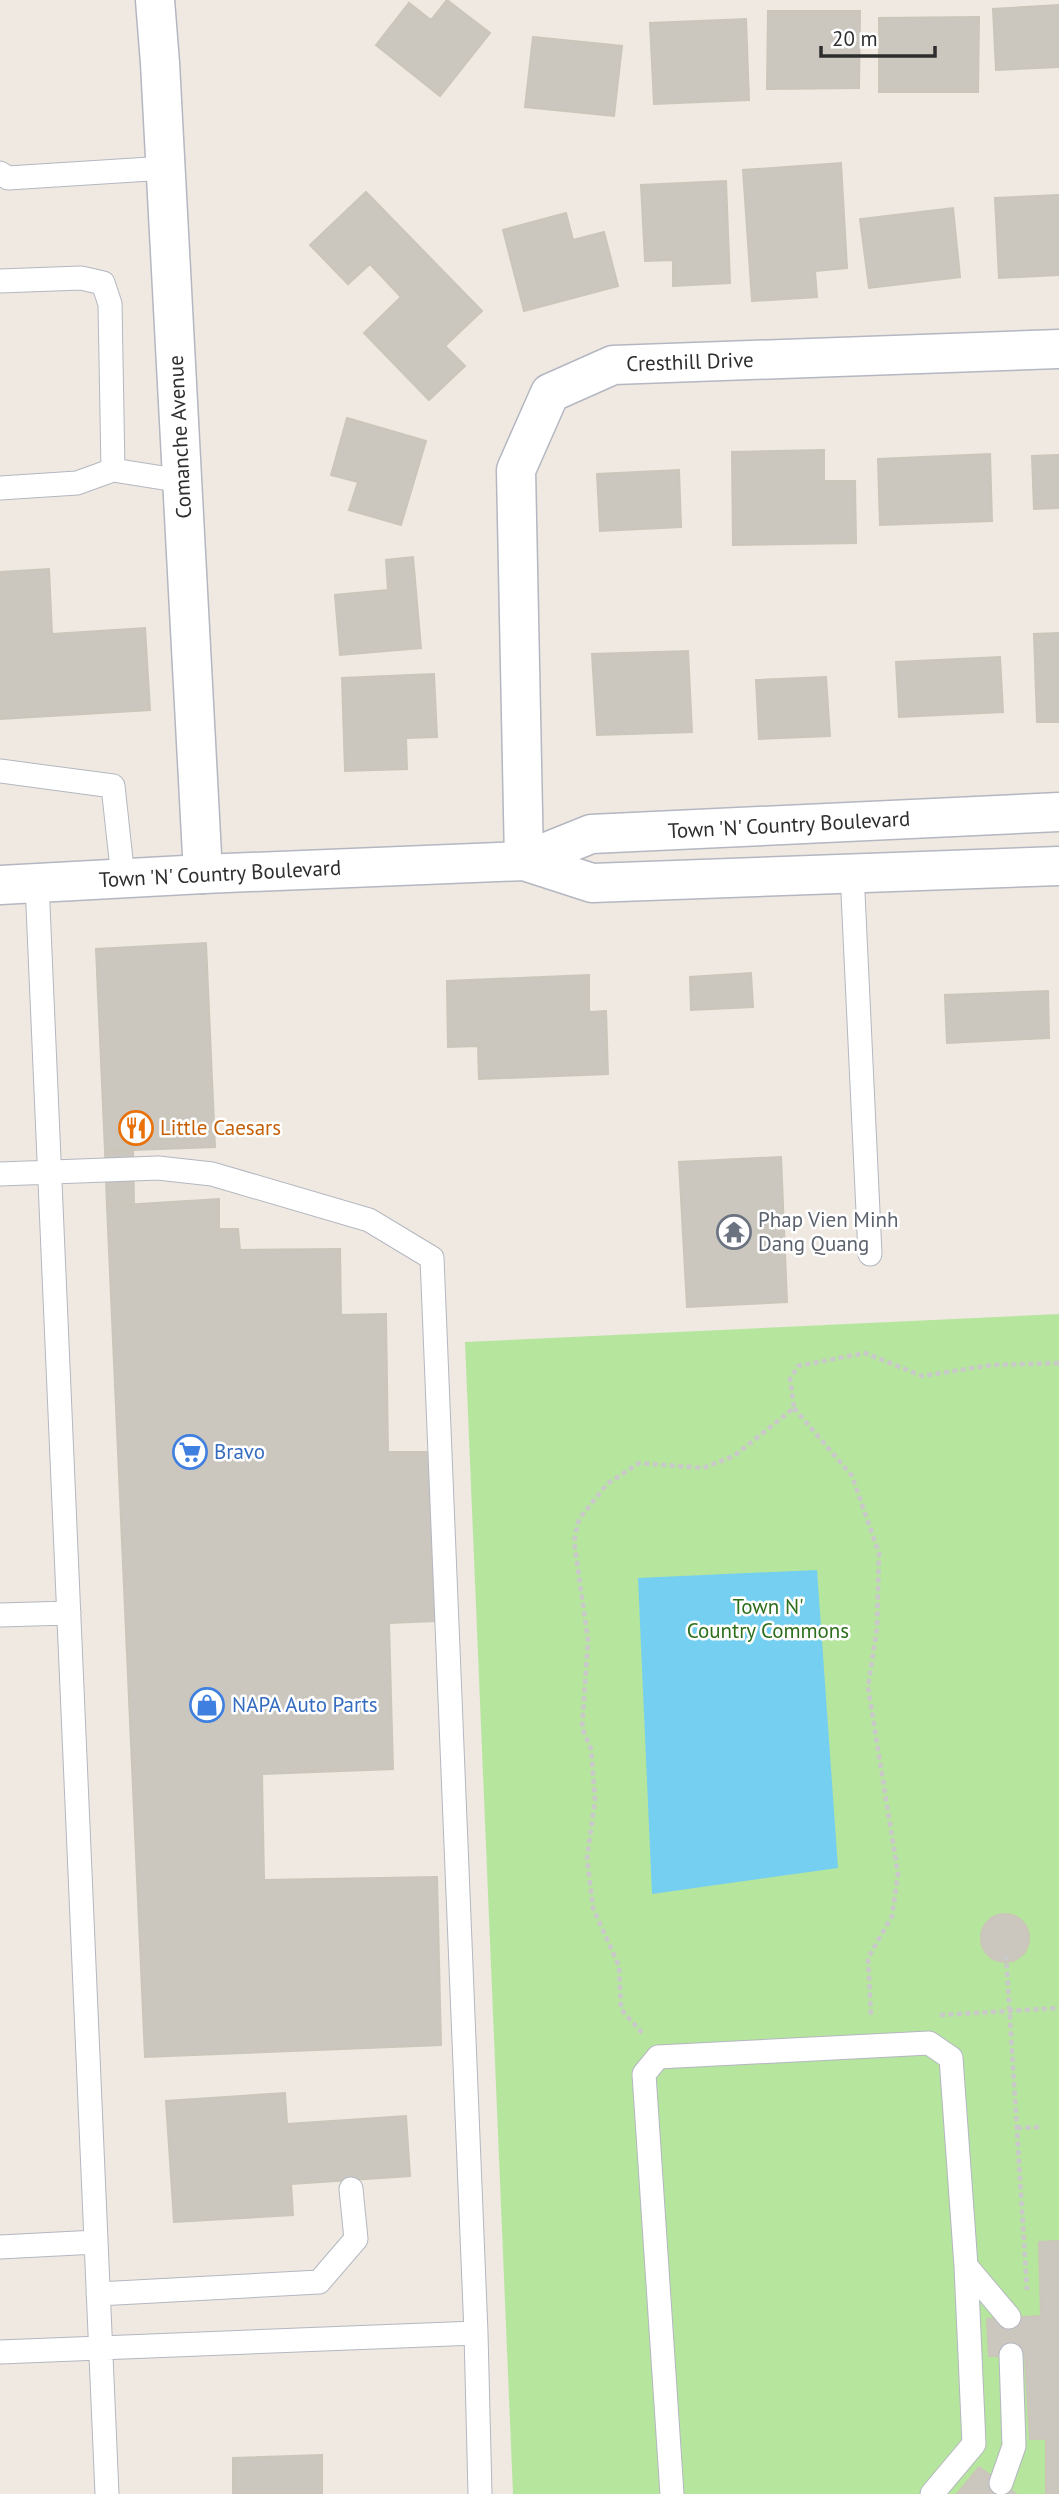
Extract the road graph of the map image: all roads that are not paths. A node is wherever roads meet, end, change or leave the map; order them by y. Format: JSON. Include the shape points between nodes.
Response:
{"nodes":[{"id":1,"x":155,"y":0,"type":"edge"},
{"id":2,"x":166,"y":168,"type":"junction"},
{"id":3,"x":0,"y":173,"type":"edge"},
{"id":4,"x":0,"y":281,"type":"edge"},
{"id":5,"x":1059,"y":349,"type":"edge"},
{"id":6,"x":113,"y":470,"type":"junction"},
{"id":7,"x":182,"y":481,"type":"junction"},
{"id":8,"x":0,"y":488,"type":"edge"},
{"id":9,"x":0,"y":771,"type":"edge"},
{"id":10,"x":1059,"y":812,"type":"edge"},
{"id":11,"x":524,"y":860,"type":"junction"},
{"id":12,"x":1059,"y":866,"type":"edge"},
{"id":13,"x":852,"y":872,"type":"junction"},
{"id":14,"x":203,"y":874,"type":"junction"},
{"id":15,"x":123,"y":878,"type":"junction"},
{"id":16,"x":19,"y":884,"type":"edge"},
{"id":17,"x":50,"y":1172,"type":"junction"},
{"id":18,"x":0,"y":1174,"type":"edge"},
{"id":19,"x":870,"y":1254,"type":"dead end"},
{"id":20,"x":69,"y":1613,"type":"junction"},
{"id":21,"x":0,"y":1615,"type":"edge"},
{"id":22,"x":351,"y":2189,"type":"dead end"},
{"id":23,"x":96,"y":2242,"type":"junction"},
{"id":24,"x":0,"y":2246,"type":"edge"},
{"id":25,"x":966,"y":2266,"type":"junction"},
{"id":26,"x":99,"y":2294,"type":"junction"},
{"id":27,"x":1009,"y":2318,"type":"dead end"},
{"id":28,"x":476,"y":2333,"type":"junction"},
{"id":29,"x":101,"y":2348,"type":"junction"},
{"id":30,"x":0,"y":2351,"type":"edge"},
{"id":31,"x":1011,"y":2355,"type":"dead end"},
{"id":32,"x":1001,"y":2483,"type":"dead end"},
{"id":33,"x":107,"y":2494,"type":"edge"},
{"id":34,"x":480,"y":2494,"type":"edge"},
{"id":35,"x":672,"y":2494,"type":"edge"},
{"id":36,"x":932,"y":2494,"type":"edge"}],
"edges":[{"from":1,"to":2,"type":"street","name":"Comanche Avenue"},
{"from":2,"to":3,"type":"lane","via":[[8,178]]},
{"from":2,"to":7,"type":"street","name":"Comanche Avenue"},
{"from":4,"to":6,"type":"lane","via":[[81,278],[103,283],[110,304]]},
{"from":5,"to":11,"type":"street","name":"Cresthill Drive","via":[[613,365],[550,393],[516,470]]},
{"from":6,"to":7,"type":"lane"},
{"from":6,"to":8,"type":"lane","via":[[77,483]]},
{"from":7,"to":14,"type":"street","name":"Comanche Avenue"},
{"from":9,"to":15,"type":"lane","via":[[113,786]]},
{"from":10,"to":11,"type":"street","name":"Town 'N' Country Boulevard","via":[[591,834]]},
{"from":11,"to":13,"type":"street","name":"Town 'N' Country Boulevard","via":[[593,883]]},
{"from":11,"to":14,"type":"street","name":"Town 'N' Country Boulevard"},
{"from":12,"to":13,"type":"street","name":"Town 'N' Country Boulevard"},
{"from":13,"to":19,"type":"lane"},
{"from":14,"to":15,"type":"street","name":"Town 'N' Country Boulevard"},
{"from":15,"to":16,"type":"street","name":"Town 'N' Country Boulevard"},
{"from":16,"to":17,"type":"lane"},
{"from":17,"to":18,"type":"lane"},
{"from":17,"to":20,"type":"lane"},
{"from":17,"to":28,"type":"lane","via":[[158,1168],[212,1174],[369,1220],[432,1258]]},
{"from":20,"to":21,"type":"lane"},
{"from":20,"to":23,"type":"lane"},
{"from":22,"to":26,"type":"lane","via":[[356,2239],[319,2282]]},
{"from":23,"to":24,"type":"lane"},
{"from":23,"to":26,"type":"lane"},
{"from":25,"to":27,"type":"lane"},
{"from":25,"to":35,"type":"lane","via":[[951,2059],[929,2043],[658,2057],[644,2074]]},
{"from":25,"to":36,"type":"lane","via":[[974,2444]]},
{"from":26,"to":29,"type":"lane"},
{"from":28,"to":29,"type":"lane"},
{"from":28,"to":34,"type":"lane"},
{"from":29,"to":30,"type":"lane"},
{"from":29,"to":33,"type":"lane"},
{"from":31,"to":32,"type":"lane","via":[[1014,2446]]}]}
